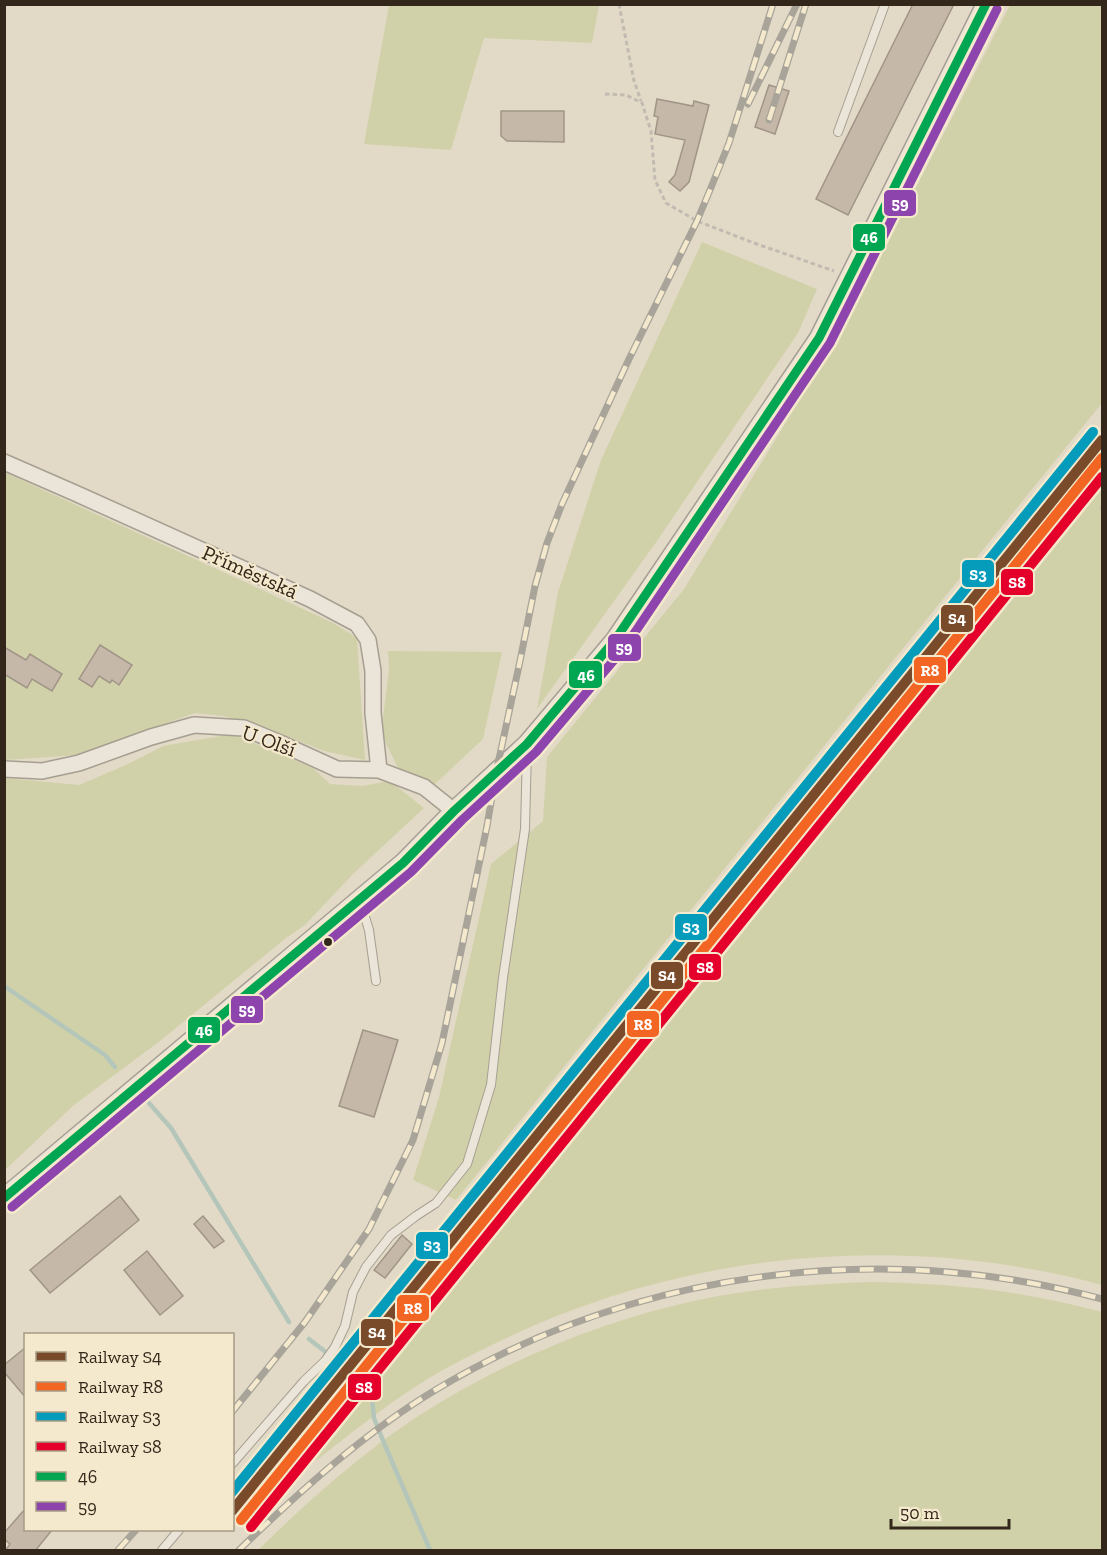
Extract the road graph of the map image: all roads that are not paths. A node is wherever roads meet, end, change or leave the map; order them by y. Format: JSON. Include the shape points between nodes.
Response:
{"nodes":[{"id":1,"x":885,"y":4,"type":"edge"},
{"id":2,"x":986,"y":4,"type":"edge"},
{"id":3,"x":838,"y":132,"type":"dead end"},
{"id":4,"x":4,"y":462,"type":"edge"},
{"id":5,"x":527,"y":744,"type":"junction"},
{"id":6,"x":4,"y":769,"type":"edge"},
{"id":7,"x":379,"y":770,"type":"junction"},
{"id":8,"x":454,"y":811,"type":"junction"},
{"id":9,"x":359,"y":900,"type":"junction"},
{"id":10,"x":376,"y":981,"type":"dead end"},
{"id":11,"x":4,"y":1198,"type":"edge"},
{"id":12,"x":234,"y":1462,"type":"edge"},
{"id":13,"x":178,"y":1531,"type":"edge"},
{"id":14,"x":162,"y":1551,"type":"edge"}],
"edges":[{"from":1,"to":3,"type":"lane"},
{"from":2,"to":5,"type":"street","via":[[819,338],[615,640]]},
{"from":4,"to":7,"type":"street","name":"Příměstská","via":[[310,599],[357,624],[368,640],[373,671]]},
{"from":5,"to":8,"type":"street"},
{"from":5,"to":12,"type":"lane","via":[[525,829],[491,1085],[467,1164],[436,1203],[391,1236],[366,1267],[353,1292],[335,1347]]},
{"from":6,"to":7,"type":"street","name":"U Olší","via":[[42,771],[79,763],[194,725],[244,728],[337,769]]},
{"from":7,"to":8,"type":"street","name":"U Olší","via":[[424,787]]},
{"from":8,"to":9,"type":"street","via":[[403,863]]},
{"from":9,"to":10,"type":"lane","via":[[369,930]]},
{"from":9,"to":11,"type":"street"},
{"from":13,"to":14,"type":"lane"}]}
